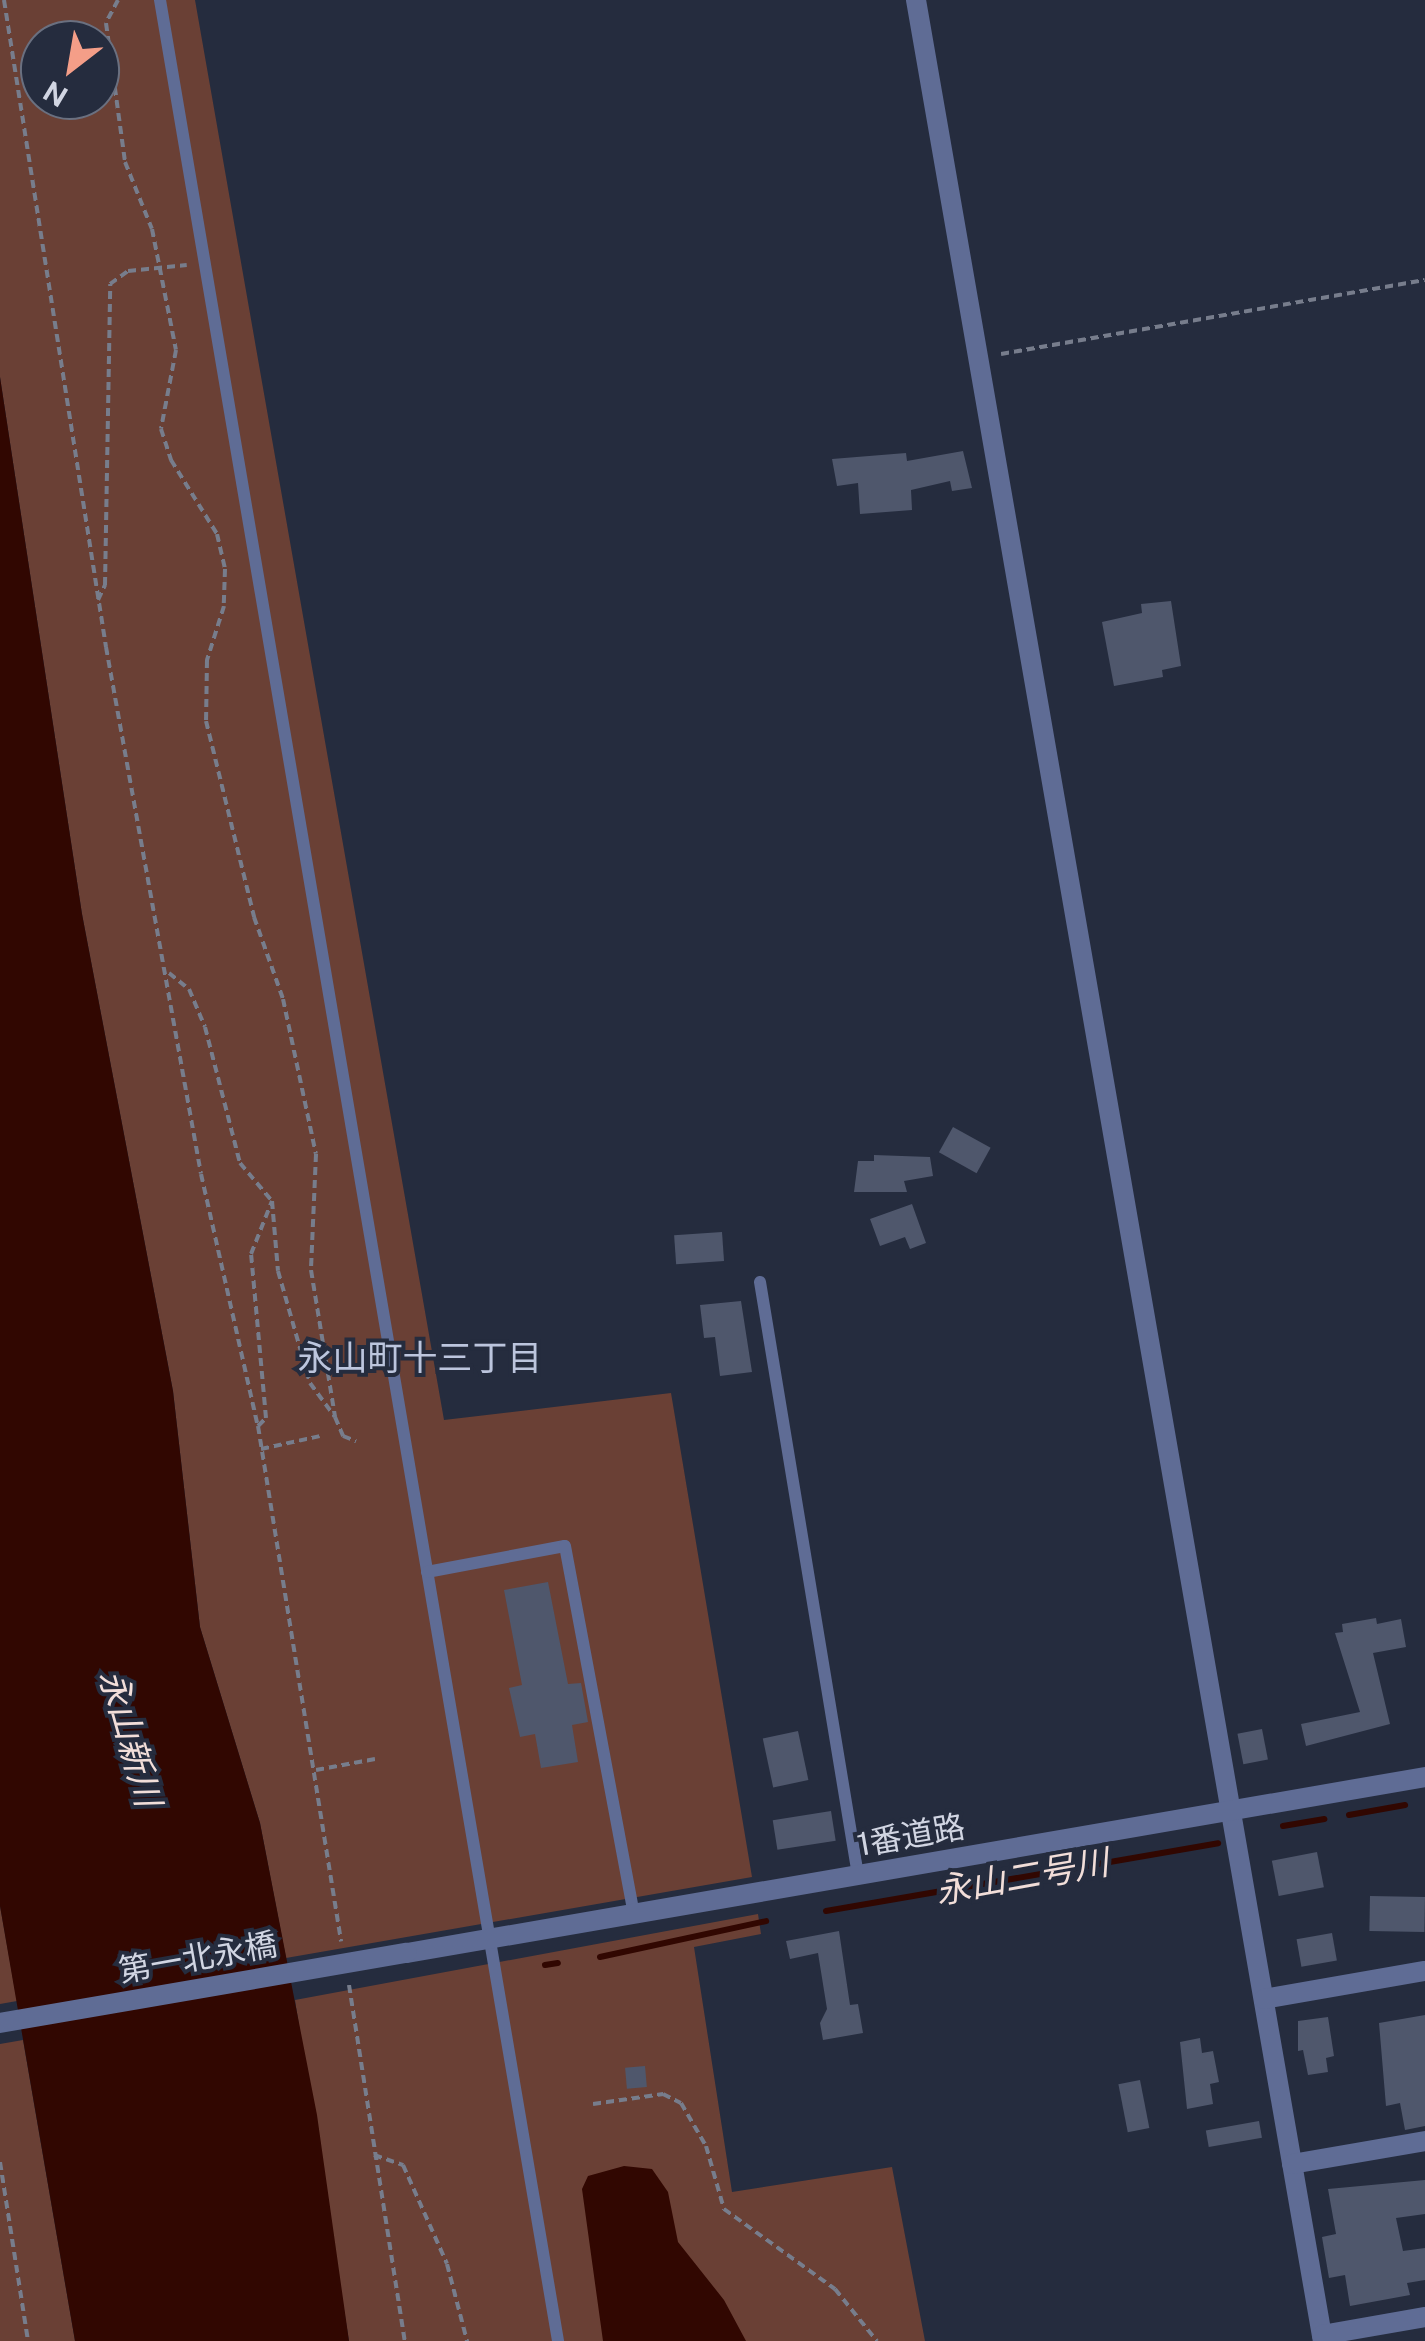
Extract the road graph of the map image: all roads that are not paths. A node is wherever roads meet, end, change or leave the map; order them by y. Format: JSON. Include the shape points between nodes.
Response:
{"nodes":[{"id":1,"x":160,"y":0,"type":"edge"},
{"id":2,"x":916,"y":0,"type":"edge"},
{"id":3,"x":760,"y":1282,"type":"dead end"},
{"id":4,"x":427,"y":1572,"type":"junction"},
{"id":5,"x":1425,"y":1777,"type":"edge"},
{"id":6,"x":1231,"y":1812,"type":"junction"},
{"id":7,"x":858,"y":1876,"type":"junction"},
{"id":8,"x":634,"y":1913,"type":"junction"},
{"id":9,"x":488,"y":1939,"type":"junction"},
{"id":10,"x":407,"y":1953,"type":"joint"},
{"id":11,"x":1425,"y":1971,"type":"edge"},
{"id":12,"x":1264,"y":1999,"type":"junction"},
{"id":13,"x":0,"y":2022,"type":"edge"},
{"id":14,"x":1425,"y":2141,"type":"edge"},
{"id":15,"x":1292,"y":2164,"type":"junction"},
{"id":16,"x":1425,"y":2317,"type":"edge"},
{"id":17,"x":1323,"y":2338,"type":"edge"},
{"id":18,"x":558,"y":2341,"type":"edge"}],
"edges":[{"from":1,"to":4,"type":"lane"},
{"from":2,"to":6,"type":"street"},
{"from":3,"to":7,"type":"lane"},
{"from":4,"to":8,"type":"lane","via":[[565,1546]]},
{"from":4,"to":9,"type":"lane"},
{"from":5,"to":6,"type":"street","name":"1番道路"},
{"from":6,"to":7,"type":"street","name":"1番道路"},
{"from":6,"to":12,"type":"street"},
{"from":7,"to":8,"type":"street","name":"1番道路"},
{"from":8,"to":9,"type":"street","name":"1番道路"},
{"from":9,"to":10,"type":"street","name":"1番道路"},
{"from":9,"to":18,"type":"lane"},
{"from":10,"to":13,"type":"street","name":"第一北永橋","bridge":true},
{"from":11,"to":12,"type":"street"},
{"from":12,"to":15,"type":"street"},
{"from":14,"to":15,"type":"street"},
{"from":15,"to":17,"type":"street"},
{"from":16,"to":17,"type":"street"}]}
